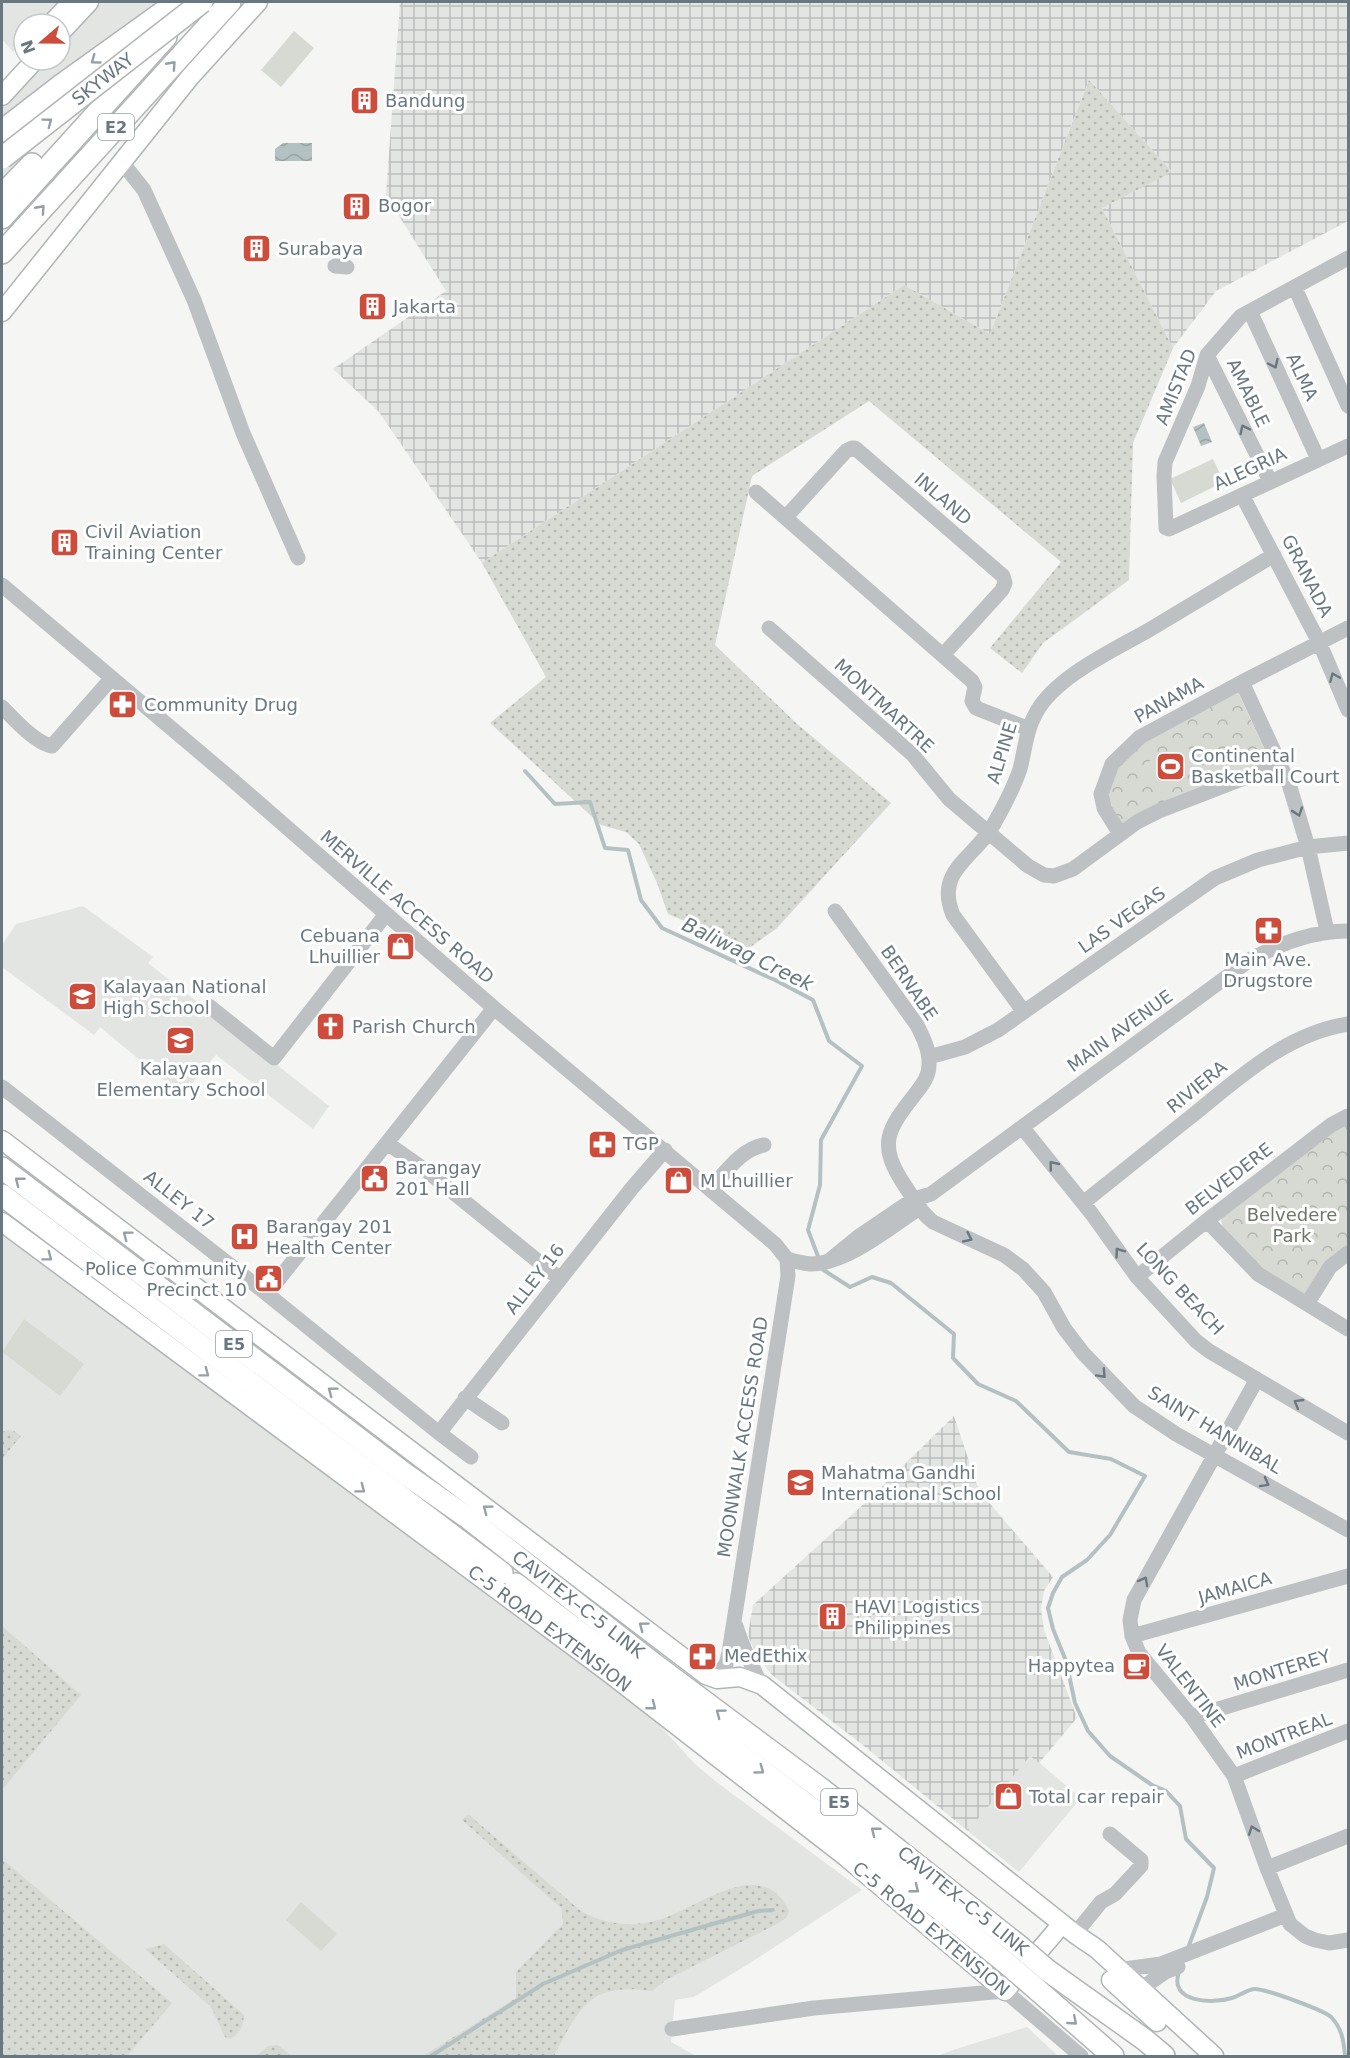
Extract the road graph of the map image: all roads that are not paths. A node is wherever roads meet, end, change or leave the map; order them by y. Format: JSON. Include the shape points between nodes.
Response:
{"nodes":[{"id":1,"x":89,"y":2,"type":"edge"},
{"id":2,"x":194,"y":2,"type":"edge"},
{"id":3,"x":230,"y":2,"type":"edge"},
{"id":4,"x":258,"y":2,"type":"edge"},
{"id":5,"x":72,"y":20,"type":"edge"},
{"id":6,"x":24,"y":72,"type":"edge"},
{"id":7,"x":2,"y":96,"type":"edge"},
{"id":8,"x":2,"y":131,"type":"edge"},
{"id":9,"x":2,"y":158,"type":"edge"},
{"id":10,"x":121,"y":161,"type":"junction"},
{"id":11,"x":2,"y":195,"type":"edge"},
{"id":12,"x":2,"y":218,"type":"edge"},
{"id":13,"x":2,"y":253,"type":"edge"},
{"id":14,"x":1348,"y":258,"type":"edge"},
{"id":15,"x":1295,"y":288,"type":"junction"},
{"id":16,"x":1250,"y":310,"type":"junction"},
{"id":17,"x":2,"y":312,"type":"edge"},
{"id":18,"x":1208,"y":355,"type":"junction"},
{"id":19,"x":1348,"y":406,"type":"edge"},
{"id":20,"x":1348,"y":446,"type":"edge"},
{"id":21,"x":1318,"y":459,"type":"junction"},
{"id":22,"x":1270,"y":481,"type":"junction"},
{"id":23,"x":756,"y":492,"type":"dead end"},
{"id":24,"x":1242,"y":495,"type":"junction"},
{"id":25,"x":786,"y":517,"type":"junction"},
{"id":26,"x":1169,"y":529,"type":"joint"},
{"id":27,"x":1274,"y":555,"type":"junction"},
{"id":28,"x":298,"y":558,"type":"dead end"},
{"id":29,"x":2,"y":585,"type":"edge"},
{"id":30,"x":769,"y":628,"type":"dead end"},
{"id":31,"x":1348,"y":628,"type":"edge"},
{"id":32,"x":1320,"y":644,"type":"junction"},
{"id":33,"x":943,"y":655,"type":"junction"},
{"id":34,"x":111,"y":679,"type":"junction"},
{"id":35,"x":1242,"y":682,"type":"junction"},
{"id":36,"x":2,"y":707,"type":"edge"},
{"id":37,"x":1348,"y":710,"type":"edge"},
{"id":38,"x":1029,"y":729,"type":"junction"},
{"id":39,"x":1280,"y":764,"type":"junction"},
{"id":40,"x":989,"y":832,"type":"junction"},
{"id":41,"x":1120,"y":834,"type":"junction"},
{"id":42,"x":1348,"y":843,"type":"edge"},
{"id":43,"x":1308,"y":847,"type":"junction"},
{"id":44,"x":835,"y":911,"type":"dead end"},
{"id":45,"x":386,"y":914,"type":"junction"},
{"id":46,"x":1327,"y":931,"type":"junction"},
{"id":47,"x":1348,"y":931,"type":"edge"},
{"id":48,"x":209,"y":1006,"type":"dead end"},
{"id":49,"x":494,"y":1008,"type":"junction"},
{"id":50,"x":1024,"y":1012,"type":"junction"},
{"id":51,"x":1348,"y":1024,"type":"edge"},
{"id":52,"x":929,"y":1057,"type":"junction"},
{"id":53,"x":2,"y":1087,"type":"edge"},
{"id":54,"x":1348,"y":1116,"type":"edge"},
{"id":55,"x":1022,"y":1127,"type":"junction"},
{"id":56,"x":2,"y":1140,"type":"edge"},
{"id":57,"x":387,"y":1143,"type":"junction"},
{"id":58,"x":764,"y":1145,"type":"dead end"},
{"id":59,"x":665,"y":1150,"type":"junction"},
{"id":60,"x":2,"y":1168,"type":"edge"},
{"id":61,"x":710,"y":1189,"type":"junction"},
{"id":62,"x":2,"y":1194,"type":"edge"},
{"id":63,"x":921,"y":1200,"type":"junction"},
{"id":64,"x":1083,"y":1203,"type":"junction"},
{"id":65,"x":2,"y":1222,"type":"edge"},
{"id":66,"x":1205,"y":1222,"type":"junction"},
{"id":67,"x":1348,"y":1253,"type":"edge"},
{"id":68,"x":786,"y":1259,"type":"junction"},
{"id":69,"x":1137,"y":1277,"type":"junction"},
{"id":70,"x":560,"y":1279,"type":"junction"},
{"id":71,"x":267,"y":1294,"type":"junction"},
{"id":72,"x":1307,"y":1304,"type":"junction"},
{"id":73,"x":1348,"y":1329,"type":"edge"},
{"id":74,"x":1257,"y":1379,"type":"junction"},
{"id":75,"x":465,"y":1398,"type":"junction"},
{"id":76,"x":501,"y":1423,"type":"dead end"},
{"id":77,"x":439,"y":1433,"type":"junction"},
{"id":78,"x":1348,"y":1433,"type":"edge"},
{"id":79,"x":1214,"y":1454,"type":"junction"},
{"id":80,"x":471,"y":1457,"type":"dead end"},
{"id":81,"x":1348,"y":1530,"type":"edge"},
{"id":82,"x":1348,"y":1576,"type":"edge"},
{"id":83,"x":734,"y":1620,"type":"junction"},
{"id":84,"x":1132,"y":1636,"type":"junction"},
{"id":85,"x":1348,"y":1670,"type":"edge"},
{"id":86,"x":706,"y":1675,"type":"junction"},
{"id":87,"x":760,"y":1683,"type":"junction"},
{"id":88,"x":1192,"y":1717,"type":"junction"},
{"id":89,"x":1348,"y":1731,"type":"edge"},
{"id":90,"x":1234,"y":1776,"type":"junction"},
{"id":91,"x":1110,"y":1834,"type":"dead end"},
{"id":92,"x":1348,"y":1836,"type":"edge"},
{"id":93,"x":1267,"y":1868,"type":"junction"},
{"id":94,"x":1288,"y":1920,"type":"junction"},
{"id":95,"x":1068,"y":1929,"type":"junction"},
{"id":96,"x":1348,"y":1940,"type":"edge"},
{"id":97,"x":1171,"y":1965,"type":"junction"},
{"id":98,"x":1047,"y":1970,"type":"junction"},
{"id":99,"x":1113,"y":1973,"type":"junction"},
{"id":100,"x":1005,"y":1991,"type":"junction"},
{"id":101,"x":1135,"y":1994,"type":"junction"},
{"id":102,"x":672,"y":2028,"type":"dead end"},
{"id":103,"x":1081,"y":2056,"type":"edge"},
{"id":104,"x":1113,"y":2056,"type":"edge"},
{"id":105,"x":1142,"y":2056,"type":"edge"},
{"id":106,"x":1164,"y":2056,"type":"edge"},
{"id":107,"x":1195,"y":2056,"type":"edge"},
{"id":108,"x":1214,"y":2056,"type":"edge"}],
"edges":[{"from":1,"to":5,"type":"main road"},
{"from":2,"to":8,"type":"highway","name":"SKYWAY","one_way":true,"via":[[60,86]]},
{"from":9,"to":2,"type":"highway","name":"SKYWAY","number":"E2","one_way":true,"bridge":true},
{"from":2,"to":11,"type":"highway"},
{"from":2,"to":12,"type":"highway","number":"E2"},
{"from":13,"to":3,"type":"highway","number":"E2","one_way":true},
{"from":4,"to":10,"type":"main road","via":[[190,76]]},
{"from":6,"to":7,"type":"main road"},
{"from":10,"to":17,"type":"main road"},
{"from":10,"to":28,"type":"street","via":[[144,190],[194,300],[243,433]]},
{"from":14,"to":15,"type":"street","name":"AMISTAD"},
{"from":15,"to":16,"type":"street","name":"AMISTAD"},
{"from":15,"to":19,"type":"street"},
{"from":16,"to":18,"type":"street","name":"AMISTAD"},
{"from":16,"to":21,"type":"street","name":"ALMA","one_way":true},
{"from":22,"to":18,"type":"street","name":"AMABLE","one_way":true},
{"from":18,"to":26,"type":"street","name":"AMISTAD","via":[[1165,462],[1165,526]]},
{"from":20,"to":21,"type":"street","name":"ALEGRIA"},
{"from":21,"to":22,"type":"street","name":"ALEGRIA"},
{"from":22,"to":24,"type":"street","name":"ALEGRIA"},
{"from":23,"to":25,"type":"street"},
{"from":24,"to":26,"type":"street","name":"ALEGRIA"},
{"from":24,"to":27,"type":"street","name":"GRANADA"},
{"from":25,"to":33,"type":"street"},
{"from":25,"to":33,"type":"street","name":"INLAND","via":[[852,448],[1003,576],[1002,590]]},
{"from":27,"to":32,"type":"street","name":"GRANADA"},
{"from":27,"to":38,"type":"street","name":"ALPINE","via":[[1053,690]]},
{"from":29,"to":34,"type":"street","name":"MERVILLE ACCESS ROAD"},
{"from":30,"to":40,"type":"street","name":"MONTMARTRE","via":[[913,755],[949,799]]},
{"from":31,"to":32,"type":"street","name":"PANAMA"},
{"from":32,"to":35,"type":"street","name":"PANAMA"},
{"from":37,"to":32,"type":"street","name":"GRANADA","one_way":true},
{"from":33,"to":38,"type":"street","via":[[974,684],[972,701],[976,708]]},
{"from":34,"to":36,"type":"street","via":[[52,746],[29,732]]},
{"from":34,"to":45,"type":"street","name":"MERVILLE ACCESS ROAD"},
{"from":35,"to":39,"type":"street"},
{"from":35,"to":41,"type":"street","name":"PANAMA","via":[[1140,737],[1112,764],[1101,794],[1104,808]]},
{"from":38,"to":40,"type":"street","name":"ALPINE","via":[[1008,800]]},
{"from":39,"to":41,"type":"street","name":"MONTMARTRE","via":[[1160,811]]},
{"from":39,"to":43,"type":"street","one_way":true},
{"from":40,"to":41,"type":"street","name":"MONTMARTRE","via":[[1028,866],[1054,876],[1074,869]]},
{"from":40,"to":50,"type":"street","name":"ALPINE","via":[[951,876],[947,902]]},
{"from":42,"to":43,"type":"street","name":"LAS VEGAS"},
{"from":43,"to":46,"type":"street"},
{"from":43,"to":50,"type":"street","name":"LAS VEGAS","via":[[1258,860],[1215,878]]},
{"from":44,"to":52,"type":"street","name":"BERNABE","via":[[917,1025]]},
{"from":45,"to":48,"type":"street","via":[[272,1058]]},
{"from":45,"to":49,"type":"street","name":"MERVILLE ACCESS ROAD"},
{"from":46,"to":47,"type":"street","name":"MAIN AVENUE"},
{"from":46,"to":55,"type":"street","name":"MAIN AVENUE","via":[[1287,942],[1241,966]]},
{"from":49,"to":57,"type":"street"},
{"from":49,"to":59,"type":"street","name":"MERVILLE ACCESS ROAD"},
{"from":50,"to":52,"type":"street","name":"LAS VEGAS","via":[[965,1047]]},
{"from":51,"to":64,"type":"street","name":"RIVIERA","via":[[1321,1029],[1254,1066]]},
{"from":52,"to":63,"type":"street","via":[[925,1081],[890,1129],[888,1149],[895,1170]]},
{"from":53,"to":71,"type":"street","name":"ALLEY 17"},
{"from":54,"to":66,"type":"street","name":"BELVEDERE"},
{"from":55,"to":63,"type":"street","name":"MAIN AVENUE"},
{"from":64,"to":55,"type":"street","name":"LONG BEACH","one_way":true},
{"from":86,"to":56,"type":"main road","one_way":true},
{"from":57,"to":70,"type":"street"},
{"from":57,"to":71,"type":"street"},
{"from":58,"to":61,"type":"street","via":[[738,1158]]},
{"from":59,"to":61,"type":"street","name":"MERVILLE ACCESS ROAD"},
{"from":59,"to":70,"type":"street","name":"ALLEY 16"},
{"from":98,"to":60,"type":"highway","name":"CAVITEX–C-5 LINK","number":"E5","one_way":true,"bridge":true,"via":[[893,1844]]},
{"from":61,"to":68,"type":"street","name":"MERVILLE ACCESS ROAD","via":[[775,1244]]},
{"from":62,"to":104,"type":"highway","name":"CAVITEX–C-5 LINK","number":"E5","one_way":true,"bridge":true,"via":[[851,1838],[1005,1962]]},
{"from":63,"to":68,"type":"street","name":"MAIN AVENUE","via":[[863,1247],[812,1264]]},
{"from":63,"to":79,"type":"street","name":"SAINT HANNIBAL","one_way":true,"via":[[924,1215],[933,1222],[1004,1255],[1023,1269],[1044,1292],[1083,1353],[1134,1406]]},
{"from":69,"to":64,"type":"street","name":"LONG BEACH","one_way":true},
{"from":65,"to":100,"type":"main road","name":"C-5 ROAD EXTENSION","one_way":true,"via":[[608,1672],[846,1857]]},
{"from":66,"to":69,"type":"street","name":"BELVEDERE"},
{"from":66,"to":72,"type":"street","via":[[1258,1274]]},
{"from":67,"to":72,"type":"street","via":[[1330,1267]]},
{"from":68,"to":83,"type":"street","name":"MOONWALK ACCESS ROAD","via":[[788,1276]]},
{"from":69,"to":74,"type":"street","name":"LONG BEACH","via":[[1196,1341]]},
{"from":70,"to":75,"type":"street","name":"ALLEY 16"},
{"from":71,"to":77,"type":"street","name":"ALLEY 17"},
{"from":72,"to":73,"type":"street"},
{"from":78,"to":74,"type":"street","name":"LONG BEACH","one_way":true},
{"from":74,"to":79,"type":"street","name":"VALENTINE"},
{"from":75,"to":76,"type":"street"},
{"from":75,"to":77,"type":"street","name":"ALLEY 16"},
{"from":77,"to":80,"type":"street","name":"ALLEY 17"},
{"from":79,"to":81,"type":"street","name":"SAINT HANNIBAL","one_way":true},
{"from":84,"to":79,"type":"street","name":"VALENTINE","one_way":true,"via":[[1134,1600]]},
{"from":82,"to":84,"type":"street","name":"JAMAICA"},
{"from":83,"to":86,"type":"street","name":"MOONWALK ACCESS ROAD","via":[[726,1664],[719,1673]]},
{"from":83,"to":87,"type":"street","name":"MOONWALK ACCESS ROAD","via":[[744,1653]]},
{"from":84,"to":88,"type":"street","name":"VALENTINE","via":[[1139,1653]]},
{"from":85,"to":88,"type":"street","name":"MONTEREY"},
{"from":86,"to":87,"type":"main road","via":[[717,1679],[740,1677]]},
{"from":87,"to":95,"type":"main road"},
{"from":88,"to":90,"type":"street","name":"VALENTINE"},
{"from":89,"to":90,"type":"street","name":"MONTREAL"},
{"from":93,"to":90,"type":"street","name":"VALENTINE","one_way":true},
{"from":91,"to":95,"type":"street","via":[[1141,1860],[1141,1866],[1113,1896]]},
{"from":92,"to":93,"type":"street"},
{"from":93,"to":94,"type":"street","name":"VALENTINE"},
{"from":94,"to":96,"type":"street","via":[[1315,1940]]},
{"from":94,"to":97,"type":"street"},
{"from":95,"to":99,"type":"main road","via":[[1097,1949]]},
{"from":95,"to":100,"type":"main road"},
{"from":97,"to":99,"type":"street"},
{"from":97,"to":101,"type":"street"},
{"from":98,"to":105,"type":"highway","name":"CAVITEX–C-5 LINK","number":"E5"},
{"from":98,"to":106,"type":"highway"},
{"from":99,"to":101,"type":"main road"},
{"from":100,"to":102,"type":"street","via":[[814,2008]]},
{"from":100,"to":103,"type":"street","name":"C-5 ROAD EXTENSION"},
{"from":101,"to":107,"type":"main road"},
{"from":101,"to":108,"type":"main road"}]}
